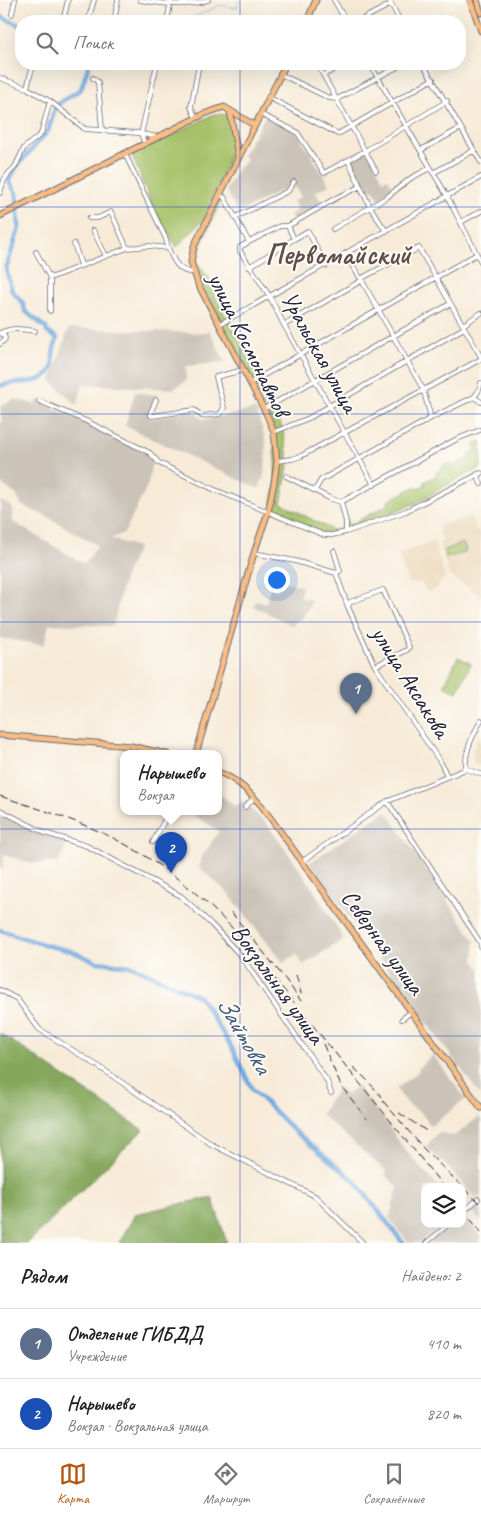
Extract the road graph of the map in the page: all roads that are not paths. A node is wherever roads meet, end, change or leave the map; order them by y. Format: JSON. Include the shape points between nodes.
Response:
{"nodes":[{"id":1,"x":15,"y":0,"type":"edge"},
{"id":2,"x":68,"y":0,"type":"edge"},
{"id":3,"x":94,"y":0,"type":"edge"},
{"id":4,"x":118,"y":0,"type":"edge"},
{"id":5,"x":140,"y":0,"type":"edge"},
{"id":6,"x":171,"y":0,"type":"edge"},
{"id":7,"x":208,"y":0,"type":"edge"},
{"id":8,"x":316,"y":0,"type":"edge"},
{"id":9,"x":334,"y":0,"type":"edge"},
{"id":10,"x":470,"y":0,"type":"edge"},
{"id":11,"x":477,"y":0,"type":"edge"},
{"id":12,"x":390,"y":2,"type":"edge"},
{"id":13,"x":170,"y":5,"type":"junction"},
{"id":14,"x":481,"y":12,"type":"edge"},
{"id":15,"x":12,"y":14,"type":"dead end"},
{"id":16,"x":64,"y":15,"type":"edge"},
{"id":17,"x":90,"y":15,"type":"edge"},
{"id":18,"x":115,"y":15,"type":"edge"},
{"id":19,"x":168,"y":15,"type":"edge"},
{"id":20,"x":310,"y":15,"type":"edge"},
{"id":21,"x":343,"y":15,"type":"edge"},
{"id":22,"x":369,"y":15,"type":"edge"},
{"id":23,"x":397,"y":15,"type":"edge"},
{"id":24,"x":481,"y":31,"type":"edge"},
{"id":25,"x":32,"y":70,"type":"edge"},
{"id":26,"x":156,"y":70,"type":"edge"},
{"id":27,"x":198,"y":70,"type":"edge"},
{"id":28,"x":282,"y":70,"type":"edge"},
{"id":29,"x":321,"y":70,"type":"edge"},
{"id":30,"x":333,"y":70,"type":"edge"},
{"id":31,"x":373,"y":70,"type":"edge"},
{"id":32,"x":392,"y":70,"type":"edge"},
{"id":33,"x":427,"y":70,"type":"edge"},
{"id":34,"x":280,"y":74,"type":"junction"},
{"id":35,"x":324,"y":75,"type":"junction"},
{"id":36,"x":0,"y":78,"type":"edge"},
{"id":37,"x":93,"y":78,"type":"dead end"},
{"id":38,"x":378,"y":78,"type":"junction"},
{"id":39,"x":433,"y":79,"type":"junction"},
{"id":40,"x":27,"y":88,"type":"junction"},
{"id":41,"x":268,"y":97,"type":"junction"},
{"id":42,"x":337,"y":99,"type":"junction"},
{"id":43,"x":447,"y":101,"type":"junction"},
{"id":44,"x":50,"y":102,"type":"junction"},
{"id":45,"x":393,"y":102,"type":"junction"},
{"id":46,"x":230,"y":110,"type":"junction"},
{"id":47,"x":260,"y":114,"type":"junction"},
{"id":48,"x":196,"y":118,"type":"junction"},
{"id":49,"x":254,"y":125,"type":"junction"},
{"id":50,"x":351,"y":125,"type":"junction"},
{"id":51,"x":407,"y":126,"type":"junction"},
{"id":52,"x":461,"y":128,"type":"junction"},
{"id":53,"x":102,"y":130,"type":"junction"},
{"id":54,"x":141,"y":134,"type":"junction"},
{"id":55,"x":159,"y":137,"type":"junction"},
{"id":56,"x":145,"y":144,"type":"junction"},
{"id":57,"x":421,"y":150,"type":"junction"},
{"id":58,"x":365,"y":151,"type":"junction"},
{"id":59,"x":473,"y":151,"type":"junction"},
{"id":60,"x":125,"y":154,"type":"junction"},
{"id":61,"x":238,"y":158,"type":"junction"},
{"id":62,"x":348,"y":160,"type":"junction"},
{"id":63,"x":481,"y":162,"type":"edge"},
{"id":64,"x":430,"y":168,"type":"junction"},
{"id":65,"x":376,"y":171,"type":"dead end"},
{"id":66,"x":433,"y":173,"type":"junction"},
{"id":67,"x":481,"y":178,"type":"edge"},
{"id":68,"x":294,"y":182,"type":"dead end"},
{"id":69,"x":359,"y":187,"type":"junction"},
{"id":70,"x":0,"y":193,"type":"edge"},
{"id":71,"x":219,"y":195,"type":"junction"},
{"id":72,"x":446,"y":196,"type":"junction"},
{"id":73,"x":370,"y":207,"type":"junction"},
{"id":74,"x":481,"y":211,"type":"edge"},
{"id":75,"x":0,"y":216,"type":"edge"},
{"id":76,"x":236,"y":217,"type":"junction"},
{"id":77,"x":89,"y":218,"type":"dead end"},
{"id":78,"x":461,"y":222,"type":"junction"},
{"id":79,"x":288,"y":226,"type":"junction"},
{"id":80,"x":333,"y":229,"type":"dead end"},
{"id":81,"x":93,"y":230,"type":"dead end"},
{"id":82,"x":386,"y":231,"type":"junction"},
{"id":83,"x":294,"y":239,"type":"junction"},
{"id":84,"x":249,"y":242,"type":"junction"},
{"id":85,"x":74,"y":244,"type":"dead end"},
{"id":86,"x":128,"y":248,"type":"junction"},
{"id":87,"x":168,"y":248,"type":"junction"},
{"id":88,"x":36,"y":252,"type":"dead end"},
{"id":89,"x":477,"y":254,"type":"junction"},
{"id":90,"x":345,"y":255,"type":"junction"},
{"id":91,"x":106,"y":256,"type":"junction"},
{"id":92,"x":481,"y":262,"type":"edge"},
{"id":93,"x":81,"y":265,"type":"junction"},
{"id":94,"x":326,"y":266,"type":"junction"},
{"id":95,"x":249,"y":267,"type":"junction"},
{"id":96,"x":193,"y":272,"type":"junction"},
{"id":97,"x":50,"y":278,"type":"junction"},
{"id":98,"x":435,"y":278,"type":"junction"},
{"id":99,"x":361,"y":279,"type":"junction"},
{"id":100,"x":270,"y":297,"type":"junction"},
{"id":101,"x":450,"y":304,"type":"junction"},
{"id":102,"x":378,"y":310,"type":"junction"},
{"id":103,"x":50,"y":311,"type":"dead end"},
{"id":104,"x":481,"y":313,"type":"edge"},
{"id":105,"x":220,"y":324,"type":"junction"},
{"id":106,"x":284,"y":325,"type":"junction"},
{"id":107,"x":463,"y":327,"type":"junction"},
{"id":108,"x":35,"y":331,"type":"dead end"},
{"id":109,"x":0,"y":333,"type":"edge"},
{"id":110,"x":392,"y":336,"type":"junction"},
{"id":111,"x":0,"y":344,"type":"edge"},
{"id":112,"x":301,"y":354,"type":"junction"},
{"id":113,"x":481,"y":358,"type":"edge"},
{"id":114,"x":408,"y":362,"type":"junction"},
{"id":115,"x":243,"y":370,"type":"junction"},
{"id":116,"x":316,"y":380,"type":"junction"},
{"id":117,"x":250,"y":383,"type":"junction"},
{"id":118,"x":481,"y":383,"type":"edge"},
{"id":119,"x":423,"y":389,"type":"junction"},
{"id":120,"x":474,"y":397,"type":"junction"},
{"id":121,"x":156,"y":400,"type":"dead end"},
{"id":122,"x":39,"y":401,"type":"dead end"},
{"id":123,"x":481,"y":402,"type":"edge"},
{"id":124,"x":330,"y":406,"type":"junction"},
{"id":125,"x":264,"y":409,"type":"junction"},
{"id":126,"x":431,"y":418,"type":"junction"},
{"id":127,"x":480,"y":430,"type":"edge"},
{"id":128,"x":274,"y":432,"type":"junction"},
{"id":129,"x":345,"y":432,"type":"junction"},
{"id":130,"x":359,"y":458,"type":"junction"},
{"id":131,"x":277,"y":461,"type":"junction"},
{"id":132,"x":479,"y":473,"type":"edge"},
{"id":133,"x":286,"y":476,"type":"dead end"},
{"id":134,"x":481,"y":484,"type":"edge"},
{"id":135,"x":374,"y":485,"type":"junction"},
{"id":136,"x":315,"y":490,"type":"junction"},
{"id":137,"x":341,"y":502,"type":"junction"},
{"id":138,"x":268,"y":512,"type":"junction"},
{"id":139,"x":346,"y":532,"type":"junction"},
{"id":140,"x":334,"y":551,"type":"dead end"},
{"id":141,"x":254,"y":553,"type":"junction"},
{"id":142,"x":336,"y":573,"type":"junction"},
{"id":143,"x":348,"y":607,"type":"junction"},
{"id":144,"x":376,"y":666,"type":"junction"},
{"id":145,"x":481,"y":720,"type":"edge"},
{"id":146,"x":0,"y":735,"type":"edge"},
{"id":147,"x":149,"y":750,"type":"edge"},
{"id":148,"x":197,"y":750,"type":"edge"},
{"id":149,"x":466,"y":769,"type":"junction"},
{"id":150,"x":222,"y":774,"type":"edge"},
{"id":151,"x":481,"y":774,"type":"edge"},
{"id":152,"x":447,"y":776,"type":"junction"},
{"id":153,"x":254,"y":798,"type":"junction"},
{"id":154,"x":387,"y":801,"type":"junction"},
{"id":155,"x":246,"y":807,"type":"dead end"},
{"id":156,"x":0,"y":810,"type":"edge"},
{"id":157,"x":167,"y":815,"type":"edge"},
{"id":158,"x":153,"y":842,"type":"dead end"},
{"id":159,"x":303,"y":861,"type":"junction"},
{"id":160,"x":481,"y":950,"type":"edge"},
{"id":161,"x":0,"y":990,"type":"edge"},
{"id":162,"x":411,"y":1012,"type":"junction"},
{"id":163,"x":402,"y":1019,"type":"dead end"},
{"id":164,"x":331,"y":1093,"type":"dead end"},
{"id":165,"x":481,"y":1108,"type":"edge"},
{"id":166,"x":478,"y":1200,"type":"dead end"},
{"id":167,"x":466,"y":1210,"type":"edge"},
{"id":168,"x":444,"y":1228,"type":"edge"},
{"id":169,"x":364,"y":1243,"type":"edge"},
{"id":170,"x":426,"y":1243,"type":"edge"}],
"edges":[{"from":1,"to":15,"type":"street"},
{"from":2,"to":16,"type":"street"},
{"from":3,"to":17,"type":"street"},
{"from":4,"to":18,"type":"street"},
{"from":5,"to":13,"type":"street"},
{"from":6,"to":13,"type":"street"},
{"from":7,"to":13,"type":"street"},
{"from":8,"to":20,"type":"main road"},
{"from":9,"to":21,"type":"street"},
{"from":10,"to":24,"type":"main road"},
{"from":11,"to":14,"type":"main road"},
{"from":12,"to":22,"type":"street"},
{"from":12,"to":23,"type":"street"},
{"from":13,"to":19,"type":"street"},
{"from":25,"to":40,"type":"street"},
{"from":26,"to":54,"type":"street"},
{"from":27,"to":48,"type":"street","via":[[191,108]]},
{"from":28,"to":34,"type":"main road","name":"улица Космонавтов"},
{"from":29,"to":35,"type":"street"},
{"from":30,"to":35,"type":"street"},
{"from":31,"to":38,"type":"street"},
{"from":32,"to":38,"type":"street"},
{"from":33,"to":39,"type":"street"},
{"from":34,"to":41,"type":"main road","name":"улица Космонавтов"},
{"from":34,"to":42,"type":"street"},
{"from":35,"to":42,"type":"street"},
{"from":36,"to":40,"type":"street"},
{"from":37,"to":53,"type":"street","via":[[98,82]]},
{"from":38,"to":42,"type":"street"},
{"from":38,"to":45,"type":"street"},
{"from":39,"to":43,"type":"street"},
{"from":39,"to":45,"type":"street"},
{"from":40,"to":44,"type":"street"},
{"from":41,"to":47,"type":"main road","name":"улица Космонавтов"},
{"from":41,"to":50,"type":"street","via":[[338,134]]},
{"from":42,"to":50,"type":"street"},
{"from":43,"to":51,"type":"street"},
{"from":43,"to":52,"type":"street"},
{"from":44,"to":53,"type":"street","via":[[85,129]]},
{"from":44,"to":70,"type":"street","via":[[40,134],[24,148],[15,167],[8,172]]},
{"from":45,"to":50,"type":"street"},
{"from":45,"to":51,"type":"street"},
{"from":46,"to":48,"type":"main road","via":[[220,107]]},
{"from":46,"to":49,"type":"main road"},
{"from":46,"to":61,"type":"main road"},
{"from":47,"to":49,"type":"main road","name":"улица Космонавтов"},
{"from":47,"to":62,"type":"street","via":[[297,132],[324,173]]},
{"from":48,"to":55,"type":"main road"},
{"from":49,"to":61,"type":"main road","name":"улица Космонавтов"},
{"from":50,"to":58,"type":"street"},
{"from":51,"to":57,"type":"street"},
{"from":51,"to":58,"type":"street"},
{"from":52,"to":57,"type":"street"},
{"from":52,"to":59,"type":"street"},
{"from":53,"to":54,"type":"street"},
{"from":54,"to":55,"type":"street"},
{"from":54,"to":56,"type":"street"},
{"from":55,"to":56,"type":"main road"},
{"from":56,"to":60,"type":"main road"},
{"from":57,"to":64,"type":"street"},
{"from":58,"to":62,"type":"street"},
{"from":58,"to":65,"type":"street"},
{"from":59,"to":63,"type":"street"},
{"from":59,"to":66,"type":"street"},
{"from":60,"to":75,"type":"main road"},
{"from":60,"to":87,"type":"street"},
{"from":61,"to":71,"type":"main road","name":"улица Космонавтов"},
{"from":62,"to":69,"type":"street"},
{"from":64,"to":66,"type":"street"},
{"from":64,"to":73,"type":"street"},
{"from":66,"to":72,"type":"street"},
{"from":67,"to":72,"type":"street"},
{"from":68,"to":76,"type":"street","via":[[288,191]]},
{"from":69,"to":73,"type":"street"},
{"from":69,"to":79,"type":"street"},
{"from":71,"to":76,"type":"street","via":[[224,197]]},
{"from":71,"to":96,"type":"main road","name":"улица Космонавтов","via":[[194,246]]},
{"from":72,"to":78,"type":"street"},
{"from":72,"to":82,"type":"street"},
{"from":73,"to":80,"type":"street"},
{"from":73,"to":82,"type":"street"},
{"from":74,"to":78,"type":"street"},
{"from":76,"to":84,"type":"street"},
{"from":77,"to":86,"type":"street","via":[[112,212]]},
{"from":78,"to":89,"type":"street"},
{"from":79,"to":83,"type":"street"},
{"from":79,"to":84,"type":"street","via":[[280,226]]},
{"from":81,"to":91,"type":"street"},
{"from":82,"to":90,"type":"street"},
{"from":83,"to":94,"type":"street","via":[[308,231]]},
{"from":83,"to":95,"type":"street"},
{"from":84,"to":95,"type":"street","name":"Уральская улица","via":[[240,247]]},
{"from":85,"to":93,"type":"street"},
{"from":86,"to":87,"type":"street"},
{"from":86,"to":91,"type":"street"},
{"from":87,"to":96,"type":"street","via":[[180,269]]},
{"from":88,"to":97,"type":"street"},
{"from":89,"to":92,"type":"street"},
{"from":89,"to":98,"type":"street"},
{"from":90,"to":94,"type":"street"},
{"from":90,"to":99,"type":"street"},
{"from":91,"to":93,"type":"street"},
{"from":93,"to":97,"type":"street"},
{"from":94,"to":100,"type":"street"},
{"from":95,"to":100,"type":"street","name":"Уральская улица"},
{"from":96,"to":105,"type":"main road","name":"улица Космонавтов"},
{"from":97,"to":103,"type":"street"},
{"from":98,"to":99,"type":"street","via":[[419,248]]},
{"from":98,"to":101,"type":"street"},
{"from":98,"to":102,"type":"street"},
{"from":99,"to":102,"type":"street"},
{"from":99,"to":106,"type":"street"},
{"from":100,"to":105,"type":"street"},
{"from":100,"to":106,"type":"street","name":"Уральская улица"},
{"from":101,"to":107,"type":"street"},
{"from":101,"to":110,"type":"street"},
{"from":102,"to":110,"type":"street"},
{"from":102,"to":112,"type":"street"},
{"from":104,"to":107,"type":"street"},
{"from":105,"to":115,"type":"main road","name":"улица Космонавтов"},
{"from":106,"to":112,"type":"street","name":"Уральская улица"},
{"from":107,"to":113,"type":"street"},
{"from":107,"to":114,"type":"street"},
{"from":108,"to":109,"type":"street","via":[[16,328]]},
{"from":109,"to":111,"type":"street","via":[[5,339]]},
{"from":110,"to":114,"type":"street"},
{"from":110,"to":116,"type":"street"},
{"from":112,"to":116,"type":"street","name":"Уральская улица"},
{"from":112,"to":117,"type":"street"},
{"from":113,"to":119,"type":"street"},
{"from":114,"to":119,"type":"street"},
{"from":114,"to":124,"type":"street"},
{"from":115,"to":117,"type":"main road","name":"улица Космонавтов"},
{"from":115,"to":121,"type":"street","via":[[216,377],[224,408],[220,414],[202,416],[194,410],[152,416]]},
{"from":116,"to":124,"type":"street","name":"Уральская улица"},
{"from":116,"to":125,"type":"street"},
{"from":117,"to":125,"type":"main road","name":"улица Космонавтов"},
{"from":118,"to":120,"type":"street"},
{"from":119,"to":126,"type":"street"},
{"from":119,"to":129,"type":"street"},
{"from":120,"to":123,"type":"street"},
{"from":120,"to":126,"type":"street"},
{"from":122,"to":138,"type":"street","via":[[150,453],[158,463]]},
{"from":124,"to":128,"type":"street"},
{"from":124,"to":129,"type":"street","name":"Уральская улица"},
{"from":125,"to":128,"type":"main road","name":"улица Космонавтов"},
{"from":126,"to":130,"type":"street"},
{"from":127,"to":135,"type":"street","via":[[457,439]]},
{"from":128,"to":131,"type":"main road","name":"улица Космонавтов"},
{"from":129,"to":130,"type":"street","name":"Уральская улица"},
{"from":129,"to":131,"type":"street","via":[[301,456]]},
{"from":130,"to":135,"type":"street","name":"Уральская улица"},
{"from":130,"to":136,"type":"street","via":[[321,480]]},
{"from":131,"to":138,"type":"main road","name":"улица Космонавтов"},
{"from":132,"to":134,"type":"street"},
{"from":132,"to":139,"type":"street","via":[[416,507]]},
{"from":133,"to":136,"type":"street"},
{"from":135,"to":137,"type":"street"},
{"from":136,"to":137,"type":"street"},
{"from":137,"to":139,"type":"street"},
{"from":138,"to":139,"type":"street","via":[[324,535]]},
{"from":138,"to":141,"type":"main road","name":"улица Космонавтов"},
{"from":140,"to":142,"type":"street","name":"улица Аксакова","via":[[340,570]]},
{"from":141,"to":142,"type":"street"},
{"from":141,"to":148,"type":"main road","name":"улица Космонавтов"},
{"from":142,"to":143,"type":"street","name":"улица Аксакова"},
{"from":143,"to":144,"type":"street","name":"улица Аксакова"},
{"from":143,"to":144,"type":"street","via":[[350,602],[384,590],[409,647]]},
{"from":144,"to":152,"type":"street","name":"улица Аксакова"},
{"from":145,"to":149,"type":"street","via":[[470,740]]},
{"from":146,"to":147,"type":"main road"},
{"from":149,"to":151,"type":"street"},
{"from":149,"to":152,"type":"street"},
{"from":150,"to":153,"type":"main road","name":"Северная улица","via":[[239,782]]},
{"from":152,"to":154,"type":"street"},
{"from":153,"to":155,"type":"street"},
{"from":153,"to":159,"type":"main road","name":"Северная улица"},
{"from":154,"to":159,"type":"street"},
{"from":154,"to":160,"type":"street","via":[[480,942]]},
{"from":156,"to":164,"type":"street","name":"Вокзальная улица","via":[[45,833],[87,846],[181,896],[241,956],[327,1082]]},
{"from":157,"to":158,"type":"street"},
{"from":159,"to":162,"type":"main road","name":"Северная улица"},
{"from":161,"to":169,"type":"street","via":[[17,999],[40,1030],[211,1144],[315,1196]]},
{"from":162,"to":163,"type":"street"},
{"from":162,"to":165,"type":"main road","name":"Северная улица"},
{"from":166,"to":167,"type":"street"},
{"from":168,"to":170,"type":"street"}]}
